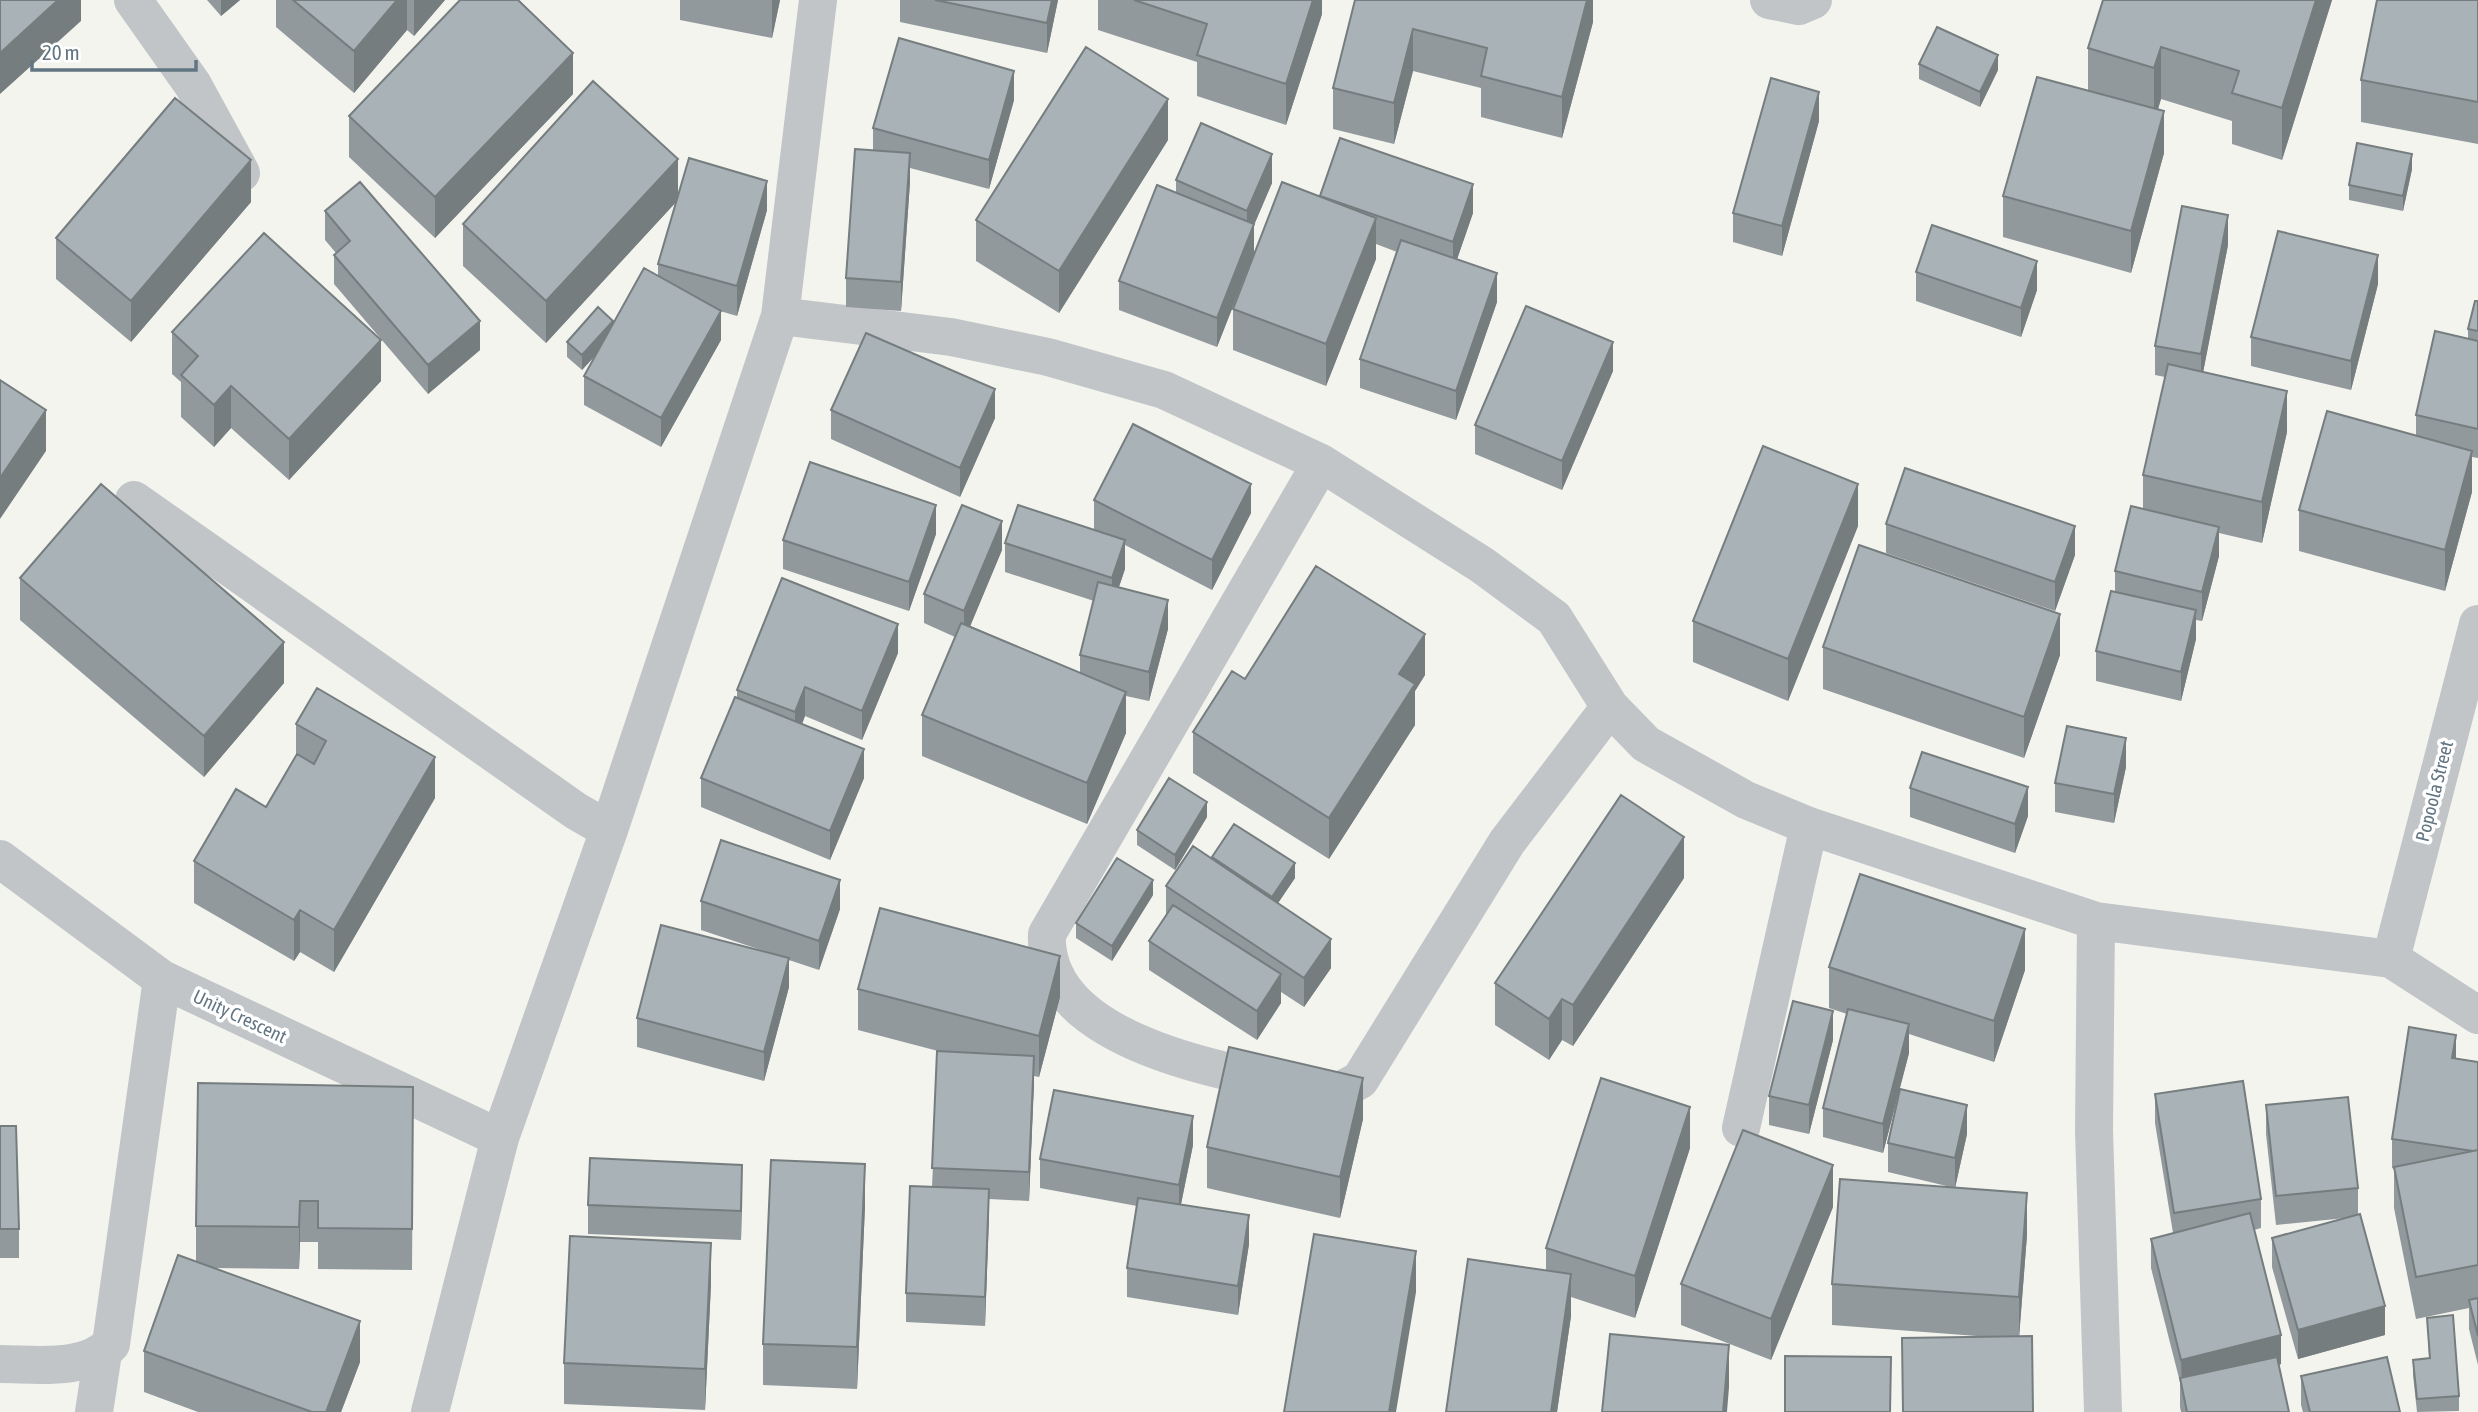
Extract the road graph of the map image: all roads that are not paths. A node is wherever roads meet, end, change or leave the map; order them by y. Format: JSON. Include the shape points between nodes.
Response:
{"nodes":[{"id":1,"x":133,"y":0,"type":"edge"},
{"id":2,"x":818,"y":0,"type":"edge"},
{"id":3,"x":1769,"y":0,"type":"edge"},
{"id":4,"x":1813,"y":0,"type":"edge"},
{"id":5,"x":241,"y":173,"type":"edge"},
{"id":6,"x":780,"y":316,"type":"junction"},
{"id":7,"x":1321,"y":463,"type":"junction"},
{"id":8,"x":134,"y":500,"type":"dead end"},
{"id":9,"x":2478,"y":624,"type":"edge"},
{"id":10,"x":1610,"y":707,"type":"junction"},
{"id":11,"x":1809,"y":826,"type":"junction"},
{"id":12,"x":609,"y":830,"type":"junction"},
{"id":13,"x":0,"y":859,"type":"edge"},
{"id":14,"x":2096,"y":921,"type":"junction"},
{"id":15,"x":2391,"y":959,"type":"junction"},
{"id":16,"x":162,"y":979,"type":"junction"},
{"id":17,"x":2478,"y":1015,"type":"edge"},
{"id":18,"x":1741,"y":1128,"type":"edge"},
{"id":19,"x":500,"y":1138,"type":"junction"},
{"id":20,"x":103,"y":1353,"type":"junction"},
{"id":21,"x":0,"y":1364,"type":"edge"},
{"id":22,"x":94,"y":1412,"type":"edge"},
{"id":23,"x":430,"y":1412,"type":"edge"},
{"id":24,"x":2103,"y":1412,"type":"edge"}],
"edges":[{"from":1,"to":5,"type":"street","via":[[193,85]]},
{"from":2,"to":6,"type":"street"},
{"from":3,"to":4,"type":"street","via":[[1799,6]]},
{"from":6,"to":7,"type":"street","via":[[951,337],[1048,356],[1164,390]]},
{"from":6,"to":12,"type":"street"},
{"from":7,"to":10,"type":"street","via":[[1482,565],[1554,618]]},
{"from":7,"to":10,"type":"street","via":[[1047,934],[1046,954],[1090,1018],[1189,1063],[1338,1092],[1350,1088],[1360,1080],[1507,842]]},
{"from":8,"to":12,"type":"street"},
{"from":9,"to":15,"type":"street","name":"Popoola Street"},
{"from":10,"to":11,"type":"street","via":[[1646,744],[1746,800]]},
{"from":11,"to":14,"type":"street"},
{"from":11,"to":18,"type":"street"},
{"from":12,"to":19,"type":"street"},
{"from":13,"to":16,"type":"street","name":"Unity Crescent"},
{"from":14,"to":15,"type":"street"},
{"from":14,"to":24,"type":"street","via":[[2094,1131]]},
{"from":15,"to":17,"type":"street"},
{"from":16,"to":19,"type":"street","name":"Unity Crescent"},
{"from":16,"to":20,"type":"street","via":[[111,1344]]},
{"from":19,"to":23,"type":"street"},
{"from":20,"to":21,"type":"street","via":[[60,1364]]},
{"from":20,"to":22,"type":"street"}]}
